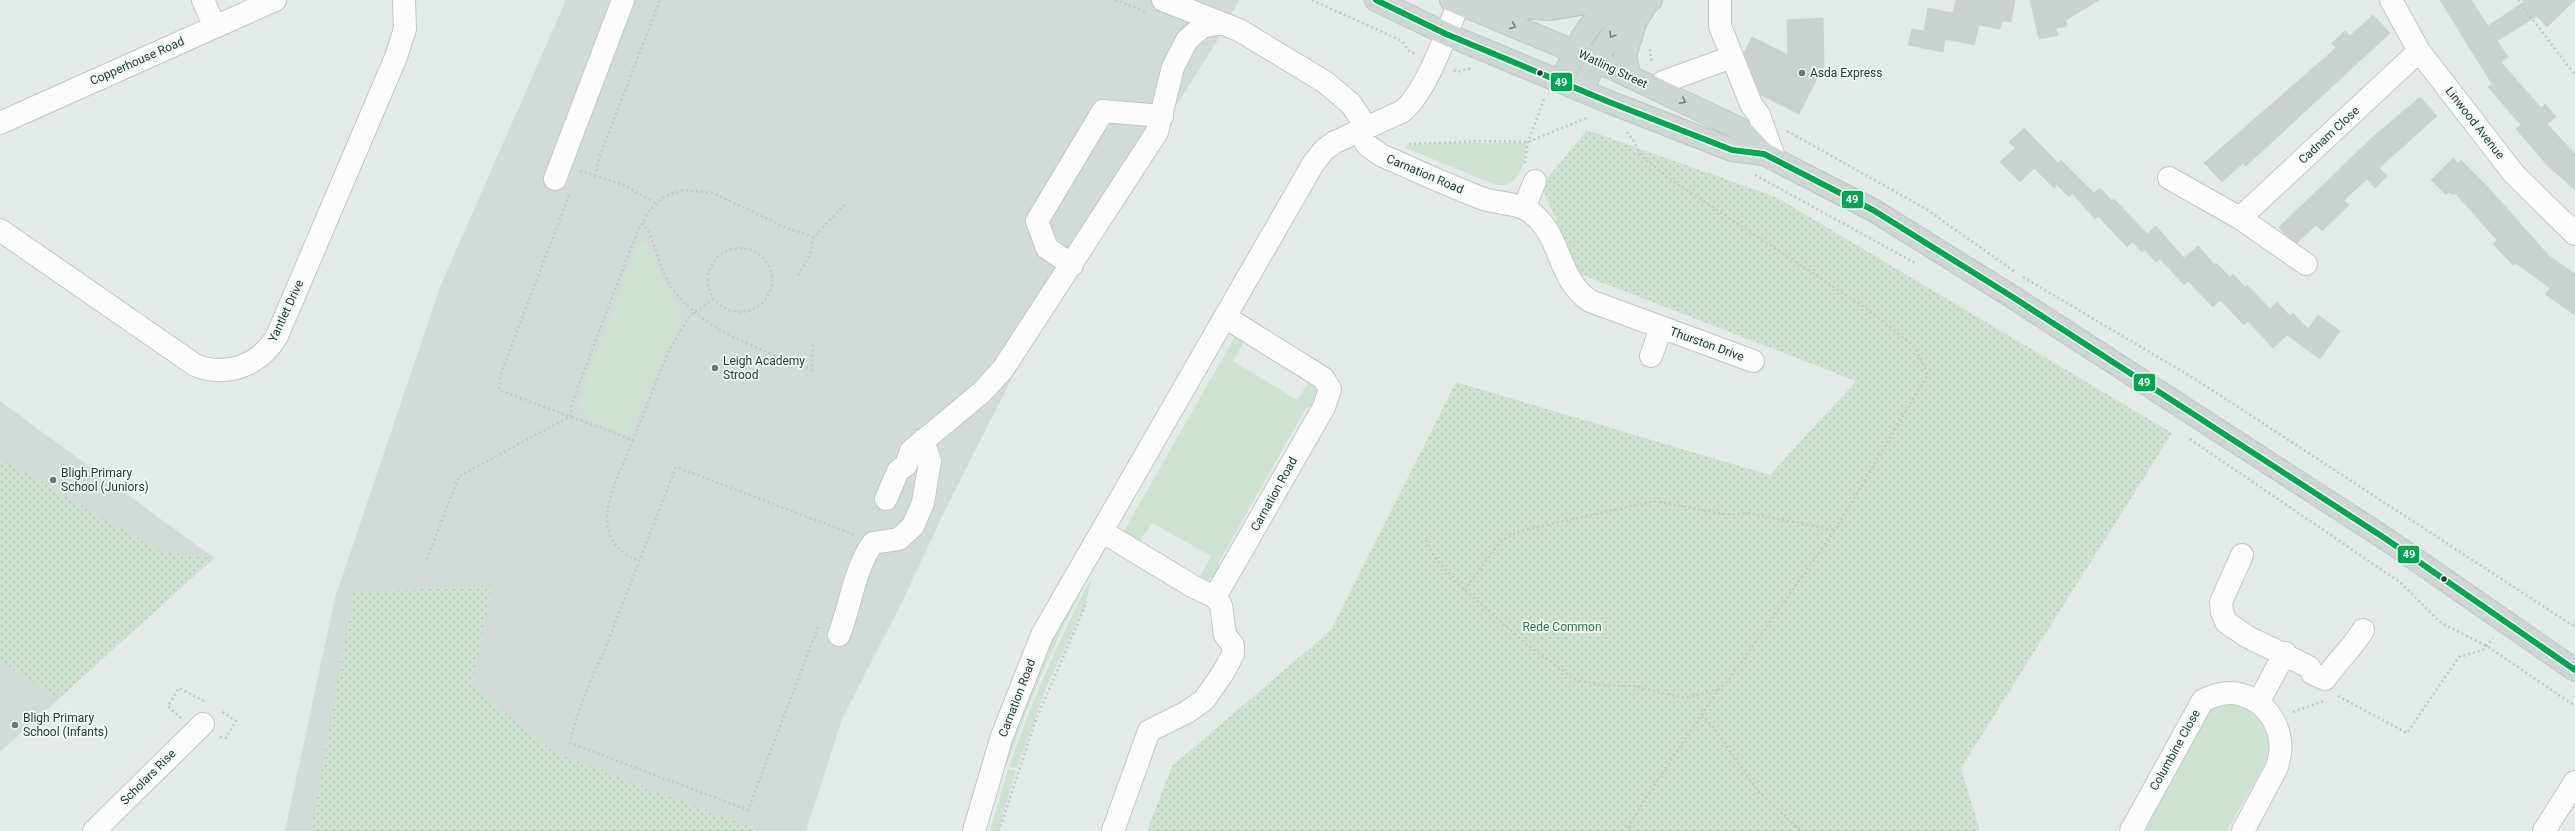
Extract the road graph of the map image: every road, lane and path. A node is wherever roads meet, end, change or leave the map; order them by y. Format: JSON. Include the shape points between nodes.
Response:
{"nodes":[{"id":1,"x":203,"y":0,"type":"edge"},
{"id":2,"x":275,"y":0,"type":"edge"},
{"id":3,"x":404,"y":0,"type":"edge"},
{"id":4,"x":623,"y":0,"type":"edge"},
{"id":5,"x":660,"y":0,"type":"edge"},
{"id":6,"x":1163,"y":0,"type":"edge"},
{"id":7,"x":1312,"y":0,"type":"edge"},
{"id":8,"x":1376,"y":0,"type":"edge"},
{"id":9,"x":1604,"y":0,"type":"edge"},
{"id":10,"x":1626,"y":0,"type":"edge"},
{"id":11,"x":1720,"y":0,"type":"edge"},
{"id":12,"x":2391,"y":0,"type":"edge"},
{"id":13,"x":2518,"y":0,"type":"edge"},
{"id":14,"x":1649,"y":1,"type":"edge"},
{"id":15,"x":1455,"y":2,"type":"edge"},
{"id":16,"x":1220,"y":23,"type":"junction"},
{"id":17,"x":215,"y":27,"type":"junction"},
{"id":18,"x":1446,"y":34,"type":"junction"},
{"id":19,"x":1643,"y":46,"type":"dead end"},
{"id":20,"x":1575,"y":51,"type":"junction"},
{"id":21,"x":2419,"y":51,"type":"junction"},
{"id":22,"x":1732,"y":57,"type":"junction"},
{"id":23,"x":1595,"y":60,"type":"junction"},
{"id":24,"x":1433,"y":61,"type":"junction"},
{"id":25,"x":1475,"y":67,"type":"dead end"},
{"id":26,"x":2575,"y":75,"type":"edge"},
{"id":27,"x":1630,"y":77,"type":"junction"},
{"id":28,"x":1677,"y":77,"type":"junction"},
{"id":29,"x":1562,"y":82,"type":"junction"},
{"id":30,"x":1657,"y":89,"type":"junction"},
{"id":31,"x":1582,"y":91,"type":"junction"},
{"id":32,"x":1537,"y":96,"type":"dead end"},
{"id":33,"x":1544,"y":99,"type":"junction"},
{"id":34,"x":1550,"y":102,"type":"dead end"},
{"id":35,"x":1583,"y":115,"type":"dead end"},
{"id":36,"x":1759,"y":115,"type":"junction"},
{"id":37,"x":1162,"y":116,"type":"junction"},
{"id":38,"x":1590,"y":117,"type":"junction"},
{"id":39,"x":1594,"y":119,"type":"dead end"},
{"id":40,"x":0,"y":123,"type":"edge"},
{"id":41,"x":1363,"y":130,"type":"junction"},
{"id":42,"x":1627,"y":133,"type":"dead end"},
{"id":43,"x":1528,"y":142,"type":"junction"},
{"id":44,"x":1404,"y":145,"type":"dead end"},
{"id":45,"x":1769,"y":157,"type":"junction"},
{"id":46,"x":1530,"y":172,"type":"joint"},
{"id":47,"x":1747,"y":172,"type":"dead end"},
{"id":48,"x":595,"y":176,"type":"junction"},
{"id":49,"x":568,"y":177,"type":"junction"},
{"id":50,"x":2169,"y":178,"type":"dead end"},
{"id":51,"x":848,"y":202,"type":"dead end"},
{"id":52,"x":1500,"y":202,"type":"joint"},
{"id":53,"x":657,"y":204,"type":"junction"},
{"id":54,"x":1524,"y":208,"type":"junction"},
{"id":55,"x":2240,"y":218,"type":"junction"},
{"id":56,"x":642,"y":224,"type":"junction"},
{"id":57,"x":0,"y":230,"type":"edge"},
{"id":58,"x":2575,"y":234,"type":"edge"},
{"id":59,"x":814,"y":237,"type":"junction"},
{"id":60,"x":2306,"y":264,"type":"dead end"},
{"id":61,"x":1072,"y":265,"type":"junction"},
{"id":62,"x":1920,"y":266,"type":"dead end"},
{"id":63,"x":798,"y":275,"type":"dead end"},
{"id":64,"x":714,"y":299,"type":"junction"},
{"id":65,"x":694,"y":312,"type":"junction"},
{"id":66,"x":1225,"y":317,"type":"junction"},
{"id":67,"x":1661,"y":328,"type":"junction"},
{"id":68,"x":813,"y":343,"type":"dead end"},
{"id":69,"x":1651,"y":356,"type":"dead end"},
{"id":70,"x":1753,"y":361,"type":"dead end"},
{"id":71,"x":571,"y":416,"type":"junction"},
{"id":72,"x":2186,"y":436,"type":"dead end"},
{"id":73,"x":633,"y":440,"type":"junction"},
{"id":74,"x":923,"y":440,"type":"junction"},
{"id":75,"x":886,"y":499,"type":"dead end"},
{"id":76,"x":1835,"y":530,"type":"junction"},
{"id":77,"x":1103,"y":532,"type":"junction"},
{"id":78,"x":853,"y":534,"type":"junction"},
{"id":79,"x":1426,"y":540,"type":"dead end"},
{"id":80,"x":851,"y":541,"type":"dead end"},
{"id":81,"x":873,"y":543,"type":"junction"},
{"id":82,"x":2242,"y":554,"type":"dead end"},
{"id":83,"x":427,"y":559,"type":"dead end"},
{"id":84,"x":639,"y":560,"type":"junction"},
{"id":85,"x":1465,"y":590,"type":"junction"},
{"id":86,"x":1089,"y":597,"type":"dead end"},
{"id":87,"x":1218,"y":601,"type":"junction"},
{"id":88,"x":2504,"y":621,"type":"junction"},
{"id":89,"x":820,"y":622,"type":"dead end"},
{"id":90,"x":2575,"y":627,"type":"edge"},
{"id":91,"x":2362,"y":630,"type":"dead end"},
{"id":92,"x":839,"y":635,"type":"dead end"},
{"id":93,"x":2487,"y":646,"type":"junction"},
{"id":94,"x":2285,"y":653,"type":"junction"},
{"id":95,"x":2575,"y":670,"type":"edge"},
{"id":96,"x":1718,"y":690,"type":"junction"},
{"id":97,"x":2332,"y":698,"type":"dead end"},
{"id":98,"x":2326,"y":700,"type":"dead end"},
{"id":99,"x":2259,"y":701,"type":"junction"},
{"id":100,"x":2575,"y":706,"type":"edge"},
{"id":101,"x":1702,"y":714,"type":"junction"},
{"id":102,"x":2285,"y":714,"type":"dead end"},
{"id":103,"x":203,"y":724,"type":"dead end"},
{"id":104,"x":2575,"y":782,"type":"edge"},
{"id":105,"x":94,"y":831,"type":"edge"},
{"id":106,"x":974,"y":831,"type":"edge"},
{"id":107,"x":999,"y":831,"type":"edge"},
{"id":108,"x":1113,"y":831,"type":"edge"},
{"id":109,"x":1627,"y":831,"type":"edge"},
{"id":110,"x":1801,"y":831,"type":"edge"},
{"id":111,"x":2131,"y":831,"type":"edge"},
{"id":112,"x":2243,"y":831,"type":"edge"},
{"id":113,"x":2544,"y":831,"type":"edge"}],
"edges":[{"from":1,"to":17,"type":"street"},
{"from":2,"to":17,"type":"street","name":"Copperhouse Road"},
{"from":3,"to":57,"type":"street","name":"Yantlet Drive","via":[[405,29],[396,57],[277,336],[256,360],[228,370],[213,370],[195,365]]},
{"from":4,"to":49,"type":"street"},
{"from":5,"to":48,"type":"path","via":[[599,158]]},
{"from":6,"to":16,"type":"street"},
{"from":7,"to":24,"type":"path","via":[[1402,42],[1410,52]]},
{"from":8,"to":18,"type":"main road"},
{"from":9,"to":15,"type":"main road","via":[[1551,9]]},
{"from":10,"to":20,"type":"main road","via":[[1598,15]]},
{"from":11,"to":22,"type":"street","via":[[1720,26]]},
{"from":12,"to":21,"type":"street","name":"Linwood Avenue"},
{"from":13,"to":26,"type":"path"},
{"from":14,"to":23,"type":"main road","one_way":true,"via":[[1617,27]]},
{"from":14,"to":27,"type":"main road","via":[[1636,20],[1625,56]]},
{"from":15,"to":18,"type":"street","name":"Carnation Road"},
{"from":15,"to":20,"type":"main road","name":"Watling Street","one_way":true},
{"from":16,"to":37,"type":"street","via":[[1202,28],[1187,40],[1173,67]]},
{"from":16,"to":41,"type":"street","via":[[1239,30],[1330,86],[1351,104]]},
{"from":17,"to":40,"type":"street","name":"Copperhouse Road"},
{"from":18,"to":24,"type":"street","name":"Carnation Road"},
{"from":18,"to":29,"type":"main road"},
{"from":19,"to":28,"type":"path","via":[[1649,48],[1651,59]]},
{"from":20,"to":23,"type":"main road","name":"Watling Street"},
{"from":20,"to":29,"type":"main road"},
{"from":21,"to":55,"type":"street","name":"Cadnam Close"},
{"from":21,"to":58,"type":"street","name":"Linwood Avenue","via":[[2514,174]]},
{"from":22,"to":28,"type":"street"},
{"from":22,"to":36,"type":"street","via":[[1751,104]]},
{"from":23,"to":27,"type":"main road","name":"Watling Street"},
{"from":23,"to":31,"type":"main road"},
{"from":24,"to":25,"type":"path","via":[[1457,72]]},
{"from":24,"to":41,"type":"street","name":"Carnation Road","via":[[1410,105]]},
{"from":27,"to":30,"type":"main road","name":"Watling Street"},
{"from":28,"to":30,"type":"street","via":[[1661,83]]},
{"from":29,"to":31,"type":"main road"},
{"from":30,"to":45,"type":"main road","name":"Watling Street","one_way":true,"via":[[1740,129]]},
{"from":31,"to":45,"type":"main road","via":[[1628,123]]},
{"from":32,"to":33,"type":"path"},
{"from":33,"to":34,"type":"path"},
{"from":33,"to":43,"type":"path"},
{"from":35,"to":38,"type":"path"},
{"from":36,"to":45,"type":"street"},
{"from":36,"to":90,"type":"path","via":[[1926,209],[2016,272],[2195,379]]},
{"from":37,"to":61,"type":"street","via":[[1157,132],[1132,167]]},
{"from":37,"to":61,"type":"street","via":[[1103,111],[1086,138],[1037,221],[1047,248]]},
{"from":38,"to":39,"type":"path"},
{"from":38,"to":43,"type":"path"},
{"from":41,"to":52,"type":"street","name":"Carnation Road","via":[[1368,146],[1381,155],[1477,196]]},
{"from":41,"to":66,"type":"street","name":"Carnation Road","via":[[1330,146],[1317,158]]},
{"from":42,"to":76,"type":"path","via":[[1640,155],[1670,179],[1864,307],[1913,345],[1928,374]]},
{"from":43,"to":44,"type":"path","via":[[1463,141]]},
{"from":43,"to":46,"type":"path"},
{"from":45,"to":88,"type":"main road","via":[[1873,210],[2011,296],[2386,539]]},
{"from":46,"to":54,"type":"street"},
{"from":47,"to":62,"type":"path"},
{"from":48,"to":49,"type":"path"},
{"from":48,"to":53,"type":"path","via":[[624,186]]},
{"from":49,"to":71,"type":"path","via":[[500,378],[499,389]]},
{"from":50,"to":55,"type":"street"},
{"from":51,"to":59,"type":"path"},
{"from":52,"to":54,"type":"street","name":"Thurston Drive"},
{"from":53,"to":56,"type":"path"},
{"from":53,"to":59,"type":"path","via":[[672,193],[701,190],[724,197],[789,229]]},
{"from":54,"to":67,"type":"street","name":"Thurston Drive","via":[[1546,228],[1570,284],[1582,296],[1596,304]]},
{"from":55,"to":60,"type":"street"},
{"from":56,"to":65,"type":"path","via":[[651,238],[663,273],[678,296]]},
{"from":56,"to":71,"type":"path","via":[[584,369],[572,403]]},
{"from":59,"to":63,"type":"path","via":[[810,256]]},
{"from":61,"to":74,"type":"street","via":[[996,379]]},
{"from":64,"to":64,"type":"path","via":[[723,308],[733,312],[754,309],[762,304],[770,290],[772,275],[769,265],[754,250],[743,248],[722,252],[709,270],[708,280]]},
{"from":64,"to":65,"type":"path"},
{"from":65,"to":68,"type":"path","via":[[710,325],[812,370]]},
{"from":65,"to":73,"type":"path","via":[[668,353]]},
{"from":66,"to":77,"type":"street","name":"Carnation Road"},
{"from":66,"to":87,"type":"street","name":"Carnation Road","via":[[1323,378],[1330,389],[1324,407]]},
{"from":67,"to":69,"type":"street","name":"Thurston Drive"},
{"from":67,"to":70,"type":"street","name":"Thurston Drive"},
{"from":71,"to":73,"type":"path"},
{"from":71,"to":83,"type":"path","via":[[460,475]]},
{"from":72,"to":93,"type":"path","via":[[2401,583],[2441,623]]},
{"from":73,"to":84,"type":"path","via":[[607,511],[606,524],[614,545],[625,554]]},
{"from":74,"to":75,"type":"street","via":[[912,451],[905,466],[898,470]]},
{"from":74,"to":81,"type":"street","via":[[930,456],[930,464],[923,503],[913,526],[899,539]]},
{"from":76,"to":85,"type":"path","via":[[1748,513],[1728,515],[1654,501],[1514,534],[1501,540]]},
{"from":76,"to":96,"type":"path","via":[[1728,681]]},
{"from":77,"to":87,"type":"street"},
{"from":77,"to":106,"type":"street","name":"Carnation Road","via":[[1042,635],[1002,736]]},
{"from":78,"to":80,"type":"path"},
{"from":78,"to":81,"type":"path"},
{"from":78,"to":84,"type":"path","via":[[676,466]]},
{"from":79,"to":85,"type":"path","via":[[1435,558]]},
{"from":81,"to":92,"type":"street","via":[[864,559]]},
{"from":82,"to":94,"type":"street","via":[[2221,602],[2226,622],[2246,636]]},
{"from":84,"to":89,"type":"path","via":[[603,654],[592,674],[591,685],[570,743],[746,810]]},
{"from":85,"to":96,"type":"path","via":[[1526,644],[1576,680],[1601,685],[1634,686],[1684,698]]},
{"from":86,"to":107,"type":"path","via":[[1035,722]]},
{"from":87,"to":108,"type":"street","via":[[1224,632],[1234,648],[1228,664],[1202,702],[1149,731]]},
{"from":88,"to":93,"type":"path"},
{"from":88,"to":95,"type":"main road"},
{"from":91,"to":94,"type":"street","via":[[2353,646],[2337,660],[2325,679],[2312,673],[2310,667]]},
{"from":93,"to":97,"type":"path","via":[[2483,650],[2459,657],[2407,733],[2339,696]]},
{"from":93,"to":100,"type":"path"},
{"from":94,"to":99,"type":"street"},
{"from":96,"to":101,"type":"path"},
{"from":98,"to":102,"type":"path"},
{"from":99,"to":111,"type":"street","name":"Columbine Close","via":[[2238,694],[2220,694],[2202,700]]},
{"from":99,"to":112,"type":"street","via":[[2277,726],[2280,743],[2279,761]]},
{"from":101,"to":109,"type":"path","via":[[1643,802]]},
{"from":101,"to":110,"type":"path","via":[[1757,790]]},
{"from":103,"to":105,"type":"street","name":"Scholars Rise"},
{"from":104,"to":113,"type":"street"}]}
